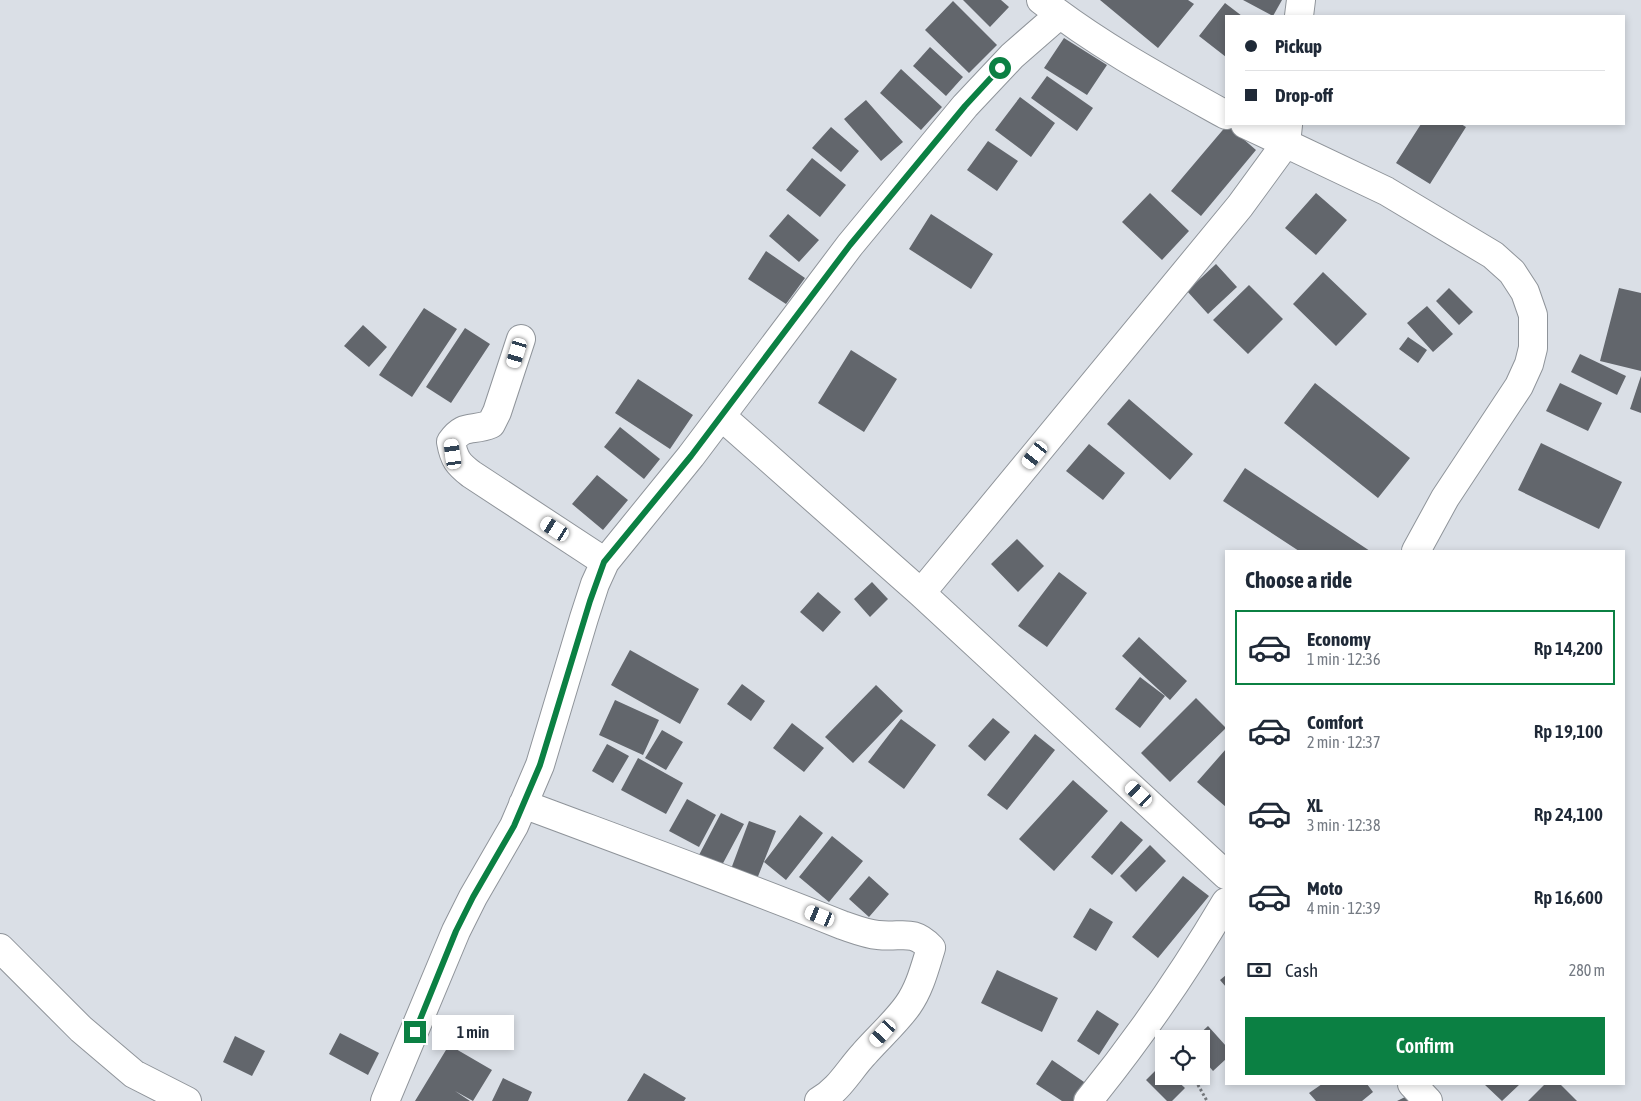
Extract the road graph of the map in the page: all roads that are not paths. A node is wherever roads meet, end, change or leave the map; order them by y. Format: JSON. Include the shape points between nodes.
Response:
{"nodes":[{"id":1,"x":1300,"y":0,"type":"edge"},
{"id":2,"x":1050,"y":7,"type":"edge"},
{"id":3,"x":1299,"y":15,"type":"edge"},
{"id":4,"x":1225,"y":114,"type":"edge"},
{"id":5,"x":1251,"y":125,"type":"edge"},
{"id":6,"x":1287,"y":133,"type":"edge"},
{"id":7,"x":521,"y":339,"type":"dead end"},
{"id":8,"x":721,"y":416,"type":"junction"},
{"id":9,"x":1417,"y":550,"type":"edge"},
{"id":10,"x":604,"y":562,"type":"junction"},
{"id":11,"x":921,"y":593,"type":"junction"},
{"id":12,"x":523,"y":804,"type":"junction"},
{"id":13,"x":1225,"y":874,"type":"edge"},
{"id":14,"x":1225,"y":904,"type":"edge"},
{"id":15,"x":0,"y":948,"type":"edge"},
{"id":16,"x":1413,"y":1085,"type":"edge"},
{"id":17,"x":187,"y":1101,"type":"edge"},
{"id":18,"x":385,"y":1101,"type":"edge"},
{"id":19,"x":819,"y":1101,"type":"edge"},
{"id":20,"x":1088,"y":1101,"type":"edge"},
{"id":21,"x":1428,"y":1101,"type":"edge"}],
"edges":[{"from":1,"to":3,"type":"street"},
{"from":2,"to":4,"type":"street","via":[[1168,83]]},
{"from":2,"to":8,"type":"street","via":[[850,245]]},
{"from":5,"to":6,"type":"street"},
{"from":6,"to":9,"type":"street","via":[[1493,255],[1512,272],[1525,292],[1532,315],[1533,348],[1529,364],[1519,386],[1445,498]]},
{"from":6,"to":11,"type":"street","via":[[1240,206]]},
{"from":7,"to":10,"type":"street","via":[[491,424],[458,432],[451,442],[453,454],[471,474]]},
{"from":8,"to":10,"type":"street"},
{"from":8,"to":11,"type":"street"},
{"from":10,"to":12,"type":"street","via":[[540,765]]},
{"from":11,"to":13,"type":"street"},
{"from":12,"to":18,"type":"street","via":[[456,931]]},
{"from":12,"to":19,"type":"street","via":[[854,929],[878,936],[922,938],[931,948],[908,1006],[841,1083]]},
{"from":14,"to":20,"type":"street","via":[[1157,1012]]},
{"from":15,"to":17,"type":"street","via":[[81,1029],[134,1074]]},
{"from":16,"to":21,"type":"street"}]}
